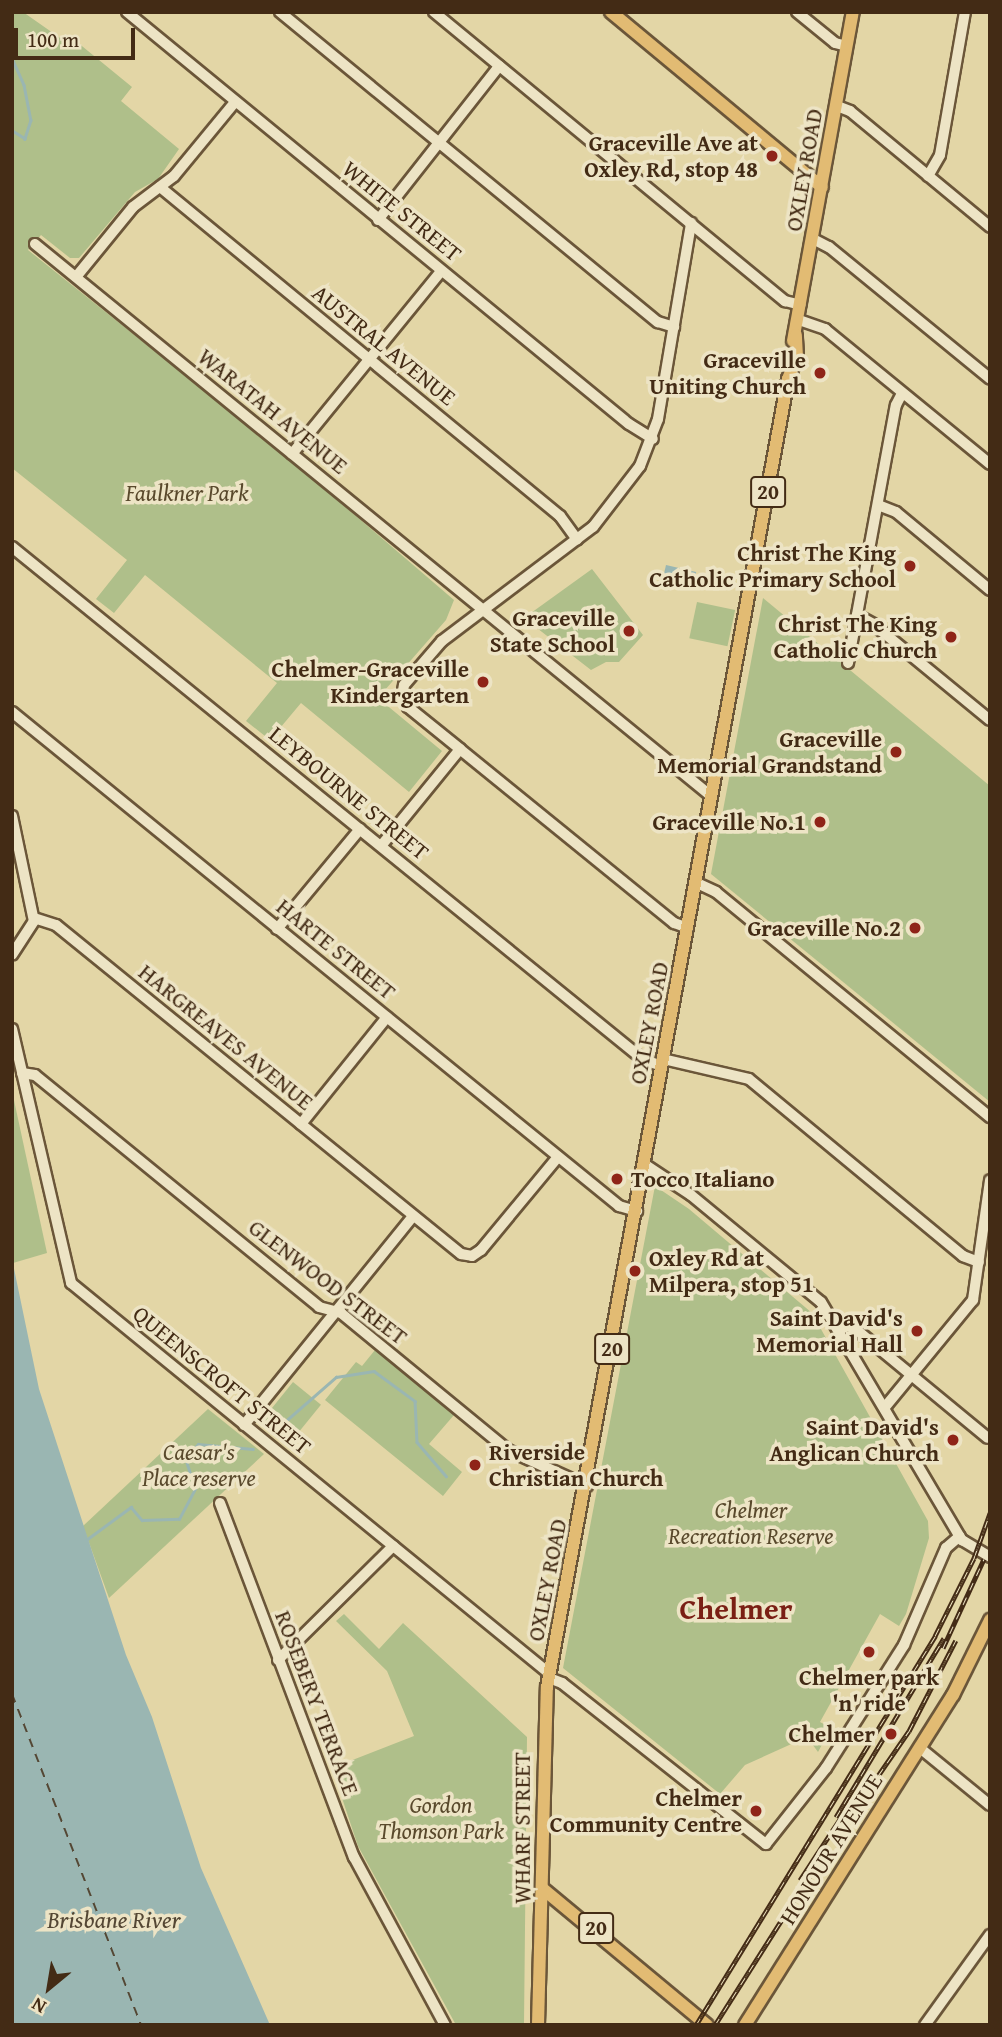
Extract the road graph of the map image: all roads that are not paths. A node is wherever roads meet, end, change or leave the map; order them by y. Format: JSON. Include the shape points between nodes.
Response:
{"nodes":[{"id":1,"x":127,"y":12,"type":"edge"},
{"id":2,"x":280,"y":12,"type":"edge"},
{"id":3,"x":433,"y":12,"type":"edge"},
{"id":4,"x":611,"y":12,"type":"edge"},
{"id":5,"x":797,"y":12,"type":"edge"},
{"id":6,"x":853,"y":12,"type":"edge"},
{"id":7,"x":965,"y":12,"type":"edge"},
{"id":8,"x":847,"y":46,"type":"junction"},
{"id":9,"x":499,"y":66,"type":"junction"},
{"id":10,"x":235,"y":102,"type":"junction"},
{"id":11,"x":837,"y":106,"type":"junction"},
{"id":12,"x":439,"y":143,"type":"junction"},
{"id":13,"x":828,"y":159,"type":"junction"},
{"id":14,"x":799,"y":168,"type":"junction"},
{"id":15,"x":928,"y":176,"type":"junction"},
{"id":16,"x":160,"y":187,"type":"junction"},
{"id":17,"x":822,"y":187,"type":"junction"},
{"id":18,"x":379,"y":220,"type":"junction"},
{"id":19,"x":691,"y":223,"type":"junction"},
{"id":20,"x":990,"y":227,"type":"edge"},
{"id":21,"x":813,"y":239,"type":"junction"},
{"id":22,"x":36,"y":244,"type":"dead end"},
{"id":23,"x":441,"y":271,"type":"junction"},
{"id":24,"x":76,"y":276,"type":"junction"},
{"id":25,"x":801,"y":305,"type":"junction"},
{"id":26,"x":799,"y":320,"type":"junction"},
{"id":27,"x":674,"y":327,"type":"junction"},
{"id":28,"x":369,"y":360,"type":"junction"},
{"id":29,"x":990,"y":379,"type":"edge"},
{"id":30,"x":902,"y":393,"type":"junction"},
{"id":31,"x":653,"y":439,"type":"junction"},
{"id":32,"x":292,"y":454,"type":"junction"},
{"id":33,"x":990,"y":464,"type":"edge"},
{"id":34,"x":878,"y":505,"type":"junction"},
{"id":35,"x":578,"y":539,"type":"junction"},
{"id":36,"x":12,"y":547,"type":"edge"},
{"id":37,"x":990,"y":590,"type":"edge"},
{"id":38,"x":484,"y":609,"type":"junction"},
{"id":39,"x":857,"y":615,"type":"junction"},
{"id":40,"x":848,"y":663,"type":"dead end"},
{"id":41,"x":12,"y":712,"type":"edge"},
{"id":42,"x":990,"y":720,"type":"edge"},
{"id":43,"x":460,"y":749,"type":"junction"},
{"id":44,"x":711,"y":796,"type":"junction"},
{"id":45,"x":12,"y":816,"type":"edge"},
{"id":46,"x":360,"y":829,"type":"junction"},
{"id":47,"x":381,"y":846,"type":"junction"},
{"id":48,"x":697,"y":883,"type":"junction"},
{"id":49,"x":34,"y":918,"type":"junction"},
{"id":50,"x":688,"y":928,"type":"junction"},
{"id":51,"x":277,"y":929,"type":"junction"},
{"id":52,"x":12,"y":955,"type":"edge"},
{"id":53,"x":387,"y":1017,"type":"junction"},
{"id":54,"x":12,"y":1029,"type":"edge"},
{"id":55,"x":662,"y":1062,"type":"junction"},
{"id":56,"x":22,"y":1073,"type":"junction"},
{"id":57,"x":990,"y":1117,"type":"edge"},
{"id":58,"x":301,"y":1124,"type":"junction"},
{"id":59,"x":558,"y":1157,"type":"junction"},
{"id":60,"x":644,"y":1164,"type":"junction"},
{"id":61,"x":990,"y":1180,"type":"edge"},
{"id":62,"x":637,"y":1211,"type":"junction"},
{"id":63,"x":413,"y":1216,"type":"junction"},
{"id":64,"x":979,"y":1262,"type":"junction"},
{"id":65,"x":335,"y":1312,"type":"junction"},
{"id":66,"x":839,"y":1330,"type":"junction"},
{"id":67,"x":913,"y":1376,"type":"junction"},
{"id":68,"x":885,"y":1407,"type":"junction"},
{"id":69,"x":244,"y":1425,"type":"junction"},
{"id":70,"x":988,"y":1438,"type":"edge"},
{"id":71,"x":587,"y":1486,"type":"junction"},
{"id":72,"x":220,"y":1503,"type":"dead end"},
{"id":73,"x":960,"y":1535,"type":"junction"},
{"id":74,"x":393,"y":1546,"type":"junction"},
{"id":75,"x":990,"y":1557,"type":"edge"},
{"id":76,"x":990,"y":1620,"type":"edge"},
{"id":77,"x":278,"y":1660,"type":"junction"},
{"id":78,"x":549,"y":1676,"type":"junction"},
{"id":79,"x":920,"y":1748,"type":"junction"},
{"id":80,"x":990,"y":1805,"type":"edge"},
{"id":81,"x":543,"y":1889,"type":"junction"},
{"id":82,"x":990,"y":1935,"type":"edge"},
{"id":83,"x":745,"y":2023,"type":"edge"},
{"id":84,"x":445,"y":2025,"type":"edge"},
{"id":85,"x":538,"y":2025,"type":"edge"},
{"id":86,"x":707,"y":2025,"type":"edge"},
{"id":87,"x":925,"y":2025,"type":"edge"}],
"edges":[{"from":1,"to":10,"type":"street","name":"WHITE STREET"},
{"from":2,"to":12,"type":"street"},
{"from":3,"to":9,"type":"street"},
{"from":4,"to":14,"type":"main road"},
{"from":5,"to":8,"type":"street","via":[[835,43]]},
{"from":6,"to":8,"type":"main road","name":"OXLEY ROAD","number":"20"},
{"from":7,"to":15,"type":"street","via":[[940,155]]},
{"from":8,"to":11,"type":"main road","name":"OXLEY ROAD","number":"20"},
{"from":9,"to":12,"type":"street"},
{"from":9,"to":19,"type":"street"},
{"from":10,"to":16,"type":"street"},
{"from":10,"to":18,"type":"street","name":"WHITE STREET"},
{"from":11,"to":13,"type":"main road","name":"OXLEY ROAD","number":"20"},
{"from":11,"to":15,"type":"street","via":[[850,111]]},
{"from":12,"to":18,"type":"street"},
{"from":12,"to":27,"type":"street","via":[[658,322]]},
{"from":13,"to":14,"type":"main road"},
{"from":13,"to":17,"type":"main road","name":"OXLEY ROAD","number":"20"},
{"from":14,"to":17,"type":"main road"},
{"from":15,"to":20,"type":"street"},
{"from":16,"to":24,"type":"street","via":[[133,207]]},
{"from":16,"to":28,"type":"street","name":"AUSTRAL AVENUE"},
{"from":17,"to":21,"type":"main road","name":"OXLEY ROAD","number":"20"},
{"from":18,"to":23,"type":"street","name":"WHITE STREET"},
{"from":19,"to":25,"type":"street","via":[[785,301]]},
{"from":19,"to":27,"type":"street"},
{"from":21,"to":25,"type":"main road","name":"OXLEY ROAD","number":"20"},
{"from":21,"to":29,"type":"street","via":[[829,247]]},
{"from":22,"to":24,"type":"street","name":"WARATAH AVENUE"},
{"from":23,"to":28,"type":"street"},
{"from":23,"to":31,"type":"street","name":"WHITE STREET"},
{"from":24,"to":32,"type":"street","name":"WARATAH AVENUE"},
{"from":25,"to":26,"type":"main road","name":"OXLEY ROAD","number":"20"},
{"from":26,"to":30,"type":"street","via":[[825,329]]},
{"from":26,"to":44,"type":"main road","name":"OXLEY ROAD","number":"20","via":[[789,348],[788,379]]},
{"from":27,"to":31,"type":"street"},
{"from":28,"to":32,"type":"street"},
{"from":28,"to":35,"type":"street","name":"AUSTRAL AVENUE","via":[[560,516]]},
{"from":30,"to":33,"type":"street"},
{"from":30,"to":34,"type":"street"},
{"from":31,"to":35,"type":"street","via":[[626,488]]},
{"from":32,"to":38,"type":"street","name":"WARATAH AVENUE"},
{"from":34,"to":37,"type":"street","via":[[896,512]]},
{"from":34,"to":39,"type":"street"},
{"from":35,"to":38,"type":"street"},
{"from":36,"to":46,"type":"street","name":"LEYBOURNE STREET"},
{"from":38,"to":43,"type":"street","via":[[437,646],[402,692],[408,707]]},
{"from":38,"to":44,"type":"street","name":"WARATAH AVENUE"},
{"from":39,"to":40,"type":"street"},
{"from":39,"to":42,"type":"street"},
{"from":41,"to":51,"type":"street","name":"HARTE STREET"},
{"from":43,"to":47,"type":"street"},
{"from":43,"to":50,"type":"street","via":[[677,925]]},
{"from":44,"to":48,"type":"main road","name":"OXLEY ROAD","number":"20"},
{"from":45,"to":49,"type":"street"},
{"from":46,"to":47,"type":"street","name":"LEYBOURNE STREET"},
{"from":46,"to":51,"type":"street"},
{"from":47,"to":55,"type":"street","name":"LEYBOURNE STREET","via":[[644,1060]]},
{"from":48,"to":50,"type":"main road","name":"OXLEY ROAD","number":"20"},
{"from":48,"to":57,"type":"street","via":[[721,895]]},
{"from":49,"to":52,"type":"street","via":[[30,932]]},
{"from":49,"to":58,"type":"street","name":"HARGREAVES AVENUE","via":[[55,925]]},
{"from":50,"to":55,"type":"main road","name":"OXLEY ROAD","number":"20"},
{"from":51,"to":53,"type":"street","name":"HARTE STREET"},
{"from":53,"to":58,"type":"street"},
{"from":53,"to":59,"type":"street","name":"HARTE STREET"},
{"from":54,"to":56,"type":"street","name":"QUEENSCROFT STREET"},
{"from":55,"to":60,"type":"main road","name":"OXLEY ROAD","number":"20"},
{"from":55,"to":64,"type":"street","name":"LEYBOURNE STREET","via":[[749,1079],[963,1256]]},
{"from":56,"to":65,"type":"street","name":"GLENWOOD STREET","via":[[35,1075],[319,1307]]},
{"from":56,"to":69,"type":"street","name":"QUEENSCROFT STREET","via":[[69,1281]]},
{"from":58,"to":63,"type":"street","name":"HARGREAVES AVENUE"},
{"from":59,"to":62,"type":"street","name":"HARTE STREET","via":[[619,1206]]},
{"from":59,"to":63,"type":"street","name":"HARGREAVES AVENUE","via":[[472,1256],[457,1252]]},
{"from":60,"to":62,"type":"main road","name":"OXLEY ROAD","number":"20"},
{"from":60,"to":66,"type":"street","via":[[668,1178],[816,1298]]},
{"from":61,"to":64,"type":"street"},
{"from":62,"to":71,"type":"main road","name":"OXLEY ROAD","number":"20"},
{"from":63,"to":65,"type":"street"},
{"from":64,"to":67,"type":"street","via":[[971,1305]]},
{"from":65,"to":69,"type":"street"},
{"from":65,"to":71,"type":"street","name":"GLENWOOD STREET","via":[[341,1312],[513,1453]]},
{"from":66,"to":67,"type":"street","via":[[853,1328]]},
{"from":66,"to":68,"type":"street"},
{"from":67,"to":68,"type":"street"},
{"from":67,"to":70,"type":"street"},
{"from":68,"to":73,"type":"street"},
{"from":69,"to":74,"type":"street","name":"QUEENSCROFT STREET"},
{"from":71,"to":78,"type":"main road","name":"OXLEY ROAD","number":"20"},
{"from":72,"to":77,"type":"street","name":"ROSEBERY TERRACE"},
{"from":73,"to":75,"type":"street","via":[[971,1549]]},
{"from":73,"to":78,"type":"street","name":"QUEENSCROFT STREET","via":[[946,1548],[904,1645],[826,1768],[766,1844]]},
{"from":74,"to":77,"type":"street"},
{"from":74,"to":78,"type":"street","name":"QUEENSCROFT STREET"},
{"from":76,"to":79,"type":"main road","name":"HONOUR AVENUE","via":[[963,1677]]},
{"from":77,"to":84,"type":"street","name":"ROSEBERY TERRACE","via":[[354,1857]]},
{"from":78,"to":81,"type":"main road","name":"WHARF STREET","number":"20","via":[[543,1752]]},
{"from":79,"to":80,"type":"street"},
{"from":79,"to":83,"type":"main road","name":"HONOUR AVENUE"},
{"from":81,"to":85,"type":"main road","name":"WHARF STREET","number":"20"},
{"from":81,"to":86,"type":"main road","number":"20"},
{"from":82,"to":87,"type":"street"}]}
